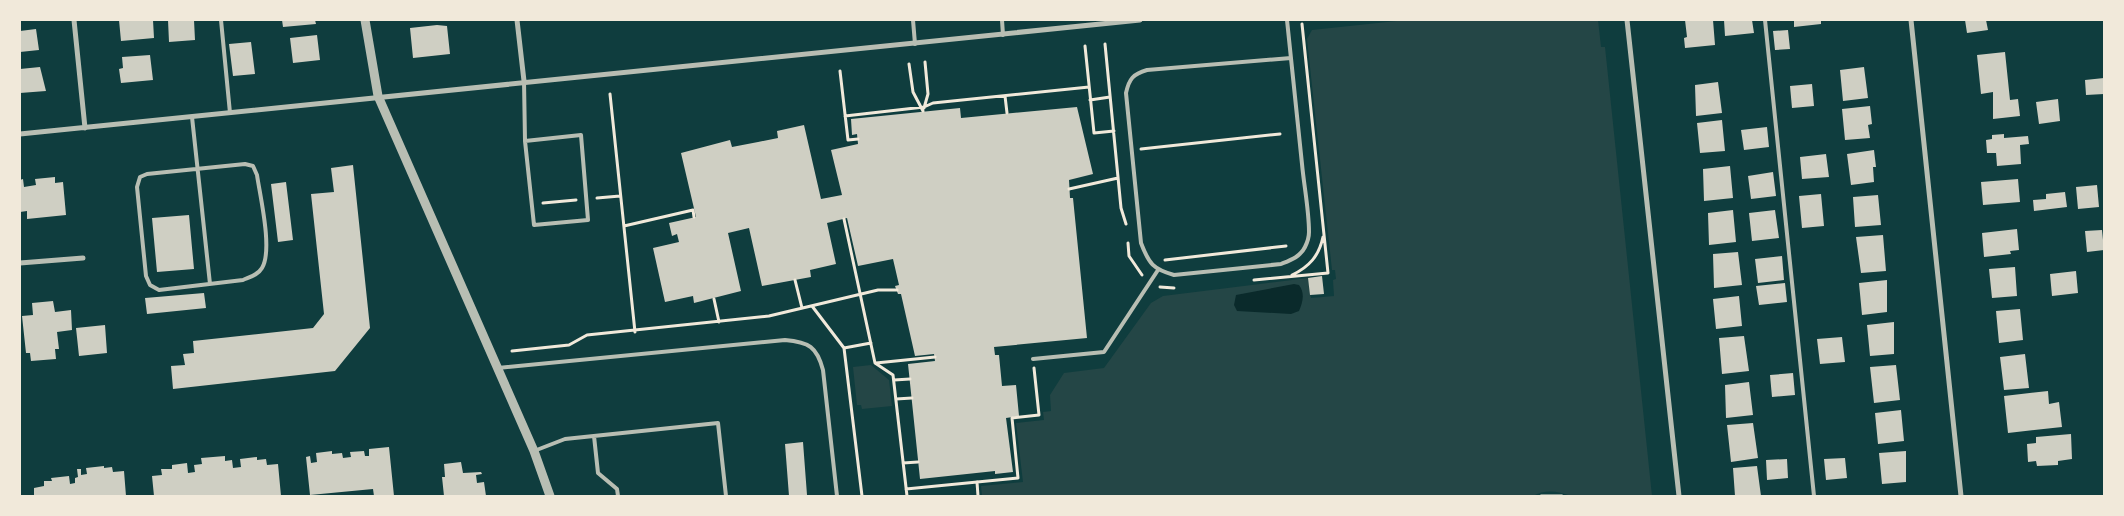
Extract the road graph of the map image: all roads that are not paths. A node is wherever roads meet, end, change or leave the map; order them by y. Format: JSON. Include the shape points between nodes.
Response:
{"nodes":[{"id":1,"x":74,"y":20,"type":"edge"},
{"id":2,"x":221,"y":20,"type":"edge"},
{"id":3,"x":365,"y":20,"type":"edge"},
{"id":4,"x":517,"y":20,"type":"edge"},
{"id":5,"x":913,"y":20,"type":"edge"},
{"id":6,"x":1002,"y":20,"type":"edge"},
{"id":7,"x":1140,"y":20,"type":"edge"},
{"id":8,"x":1287,"y":20,"type":"edge"},
{"id":9,"x":1627,"y":20,"type":"edge"},
{"id":10,"x":1764,"y":20,"type":"edge"},
{"id":11,"x":1911,"y":20,"type":"edge"},
{"id":12,"x":1003,"y":35,"type":"junction"},
{"id":13,"x":915,"y":44,"type":"junction"},
{"id":14,"x":1291,"y":58,"type":"junction"},
{"id":15,"x":524,"y":82,"type":"junction"},
{"id":16,"x":378,"y":96,"type":"junction"},
{"id":17,"x":230,"y":113,"type":"junction"},
{"id":18,"x":192,"y":116,"type":"junction"},
{"id":19,"x":85,"y":128,"type":"junction"},
{"id":20,"x":20,"y":134,"type":"edge"},
{"id":21,"x":525,"y":141,"type":"junction"},
{"id":22,"x":198,"y":168,"type":"junction"},
{"id":23,"x":83,"y":258,"type":"dead end"},
{"id":24,"x":20,"y":263,"type":"edge"},
{"id":25,"x":1158,"y":270,"type":"junction"},
{"id":26,"x":210,"y":284,"type":"junction"},
{"id":27,"x":1033,"y":359,"type":"road end"},
{"id":28,"x":497,"y":368,"type":"junction"},
{"id":29,"x":594,"y":436,"type":"junction"},
{"id":30,"x":534,"y":451,"type":"junction"},
{"id":31,"x":550,"y":496,"type":"edge"},
{"id":32,"x":618,"y":496,"type":"edge"},
{"id":33,"x":726,"y":496,"type":"edge"},
{"id":34,"x":837,"y":496,"type":"edge"},
{"id":35,"x":1679,"y":496,"type":"edge"},
{"id":36,"x":1814,"y":496,"type":"edge"},
{"id":37,"x":1961,"y":496,"type":"edge"}],
"edges":[{"from":1,"to":19,"type":"street"},
{"from":2,"to":17,"type":"lane"},
{"from":3,"to":16,"type":"street"},
{"from":4,"to":15,"type":"street"},
{"from":5,"to":13,"type":"lane"},
{"from":6,"to":12,"type":"lane"},
{"from":7,"to":12,"type":"street"},
{"from":8,"to":14,"type":"lane"},
{"from":9,"to":35,"type":"street"},
{"from":10,"to":36,"type":"lane"},
{"from":11,"to":37,"type":"street"},
{"from":12,"to":13,"type":"street"},
{"from":13,"to":15,"type":"street"},
{"from":14,"to":25,"type":"lane","via":[[1309,234],[1305,247],[1297,258],[1281,264],[1174,275]]},
{"from":14,"to":25,"type":"lane","via":[[1136,73],[1128,81],[1126,93],[1141,243],[1149,261]]},
{"from":15,"to":16,"type":"street"},
{"from":15,"to":21,"type":"lane"},
{"from":16,"to":17,"type":"street"},
{"from":16,"to":28,"type":"street"},
{"from":17,"to":18,"type":"street"},
{"from":18,"to":19,"type":"street"},
{"from":18,"to":22,"type":"lane"},
{"from":19,"to":20,"type":"street"},
{"from":21,"to":21,"type":"lane","via":[[534,225],[588,220],[581,135]]},
{"from":22,"to":26,"type":"lane"},
{"from":22,"to":26,"type":"lane","via":[[253,166],[257,175],[266,250],[261,269],[254,276]]},
{"from":22,"to":26,"type":"lane","via":[[140,177],[137,186],[146,276],[150,285],[159,290]]},
{"from":23,"to":24,"type":"street"},
{"from":25,"to":27,"type":"lane","via":[[1104,352]]},
{"from":28,"to":30,"type":"street"},
{"from":28,"to":34,"type":"lane","via":[[785,340],[803,342],[818,353],[823,370]]},
{"from":29,"to":30,"type":"lane","via":[[565,439]]},
{"from":29,"to":32,"type":"lane","via":[[598,473],[617,489]]},
{"from":29,"to":33,"type":"lane","via":[[718,423]]},
{"from":30,"to":31,"type":"street"}]}
